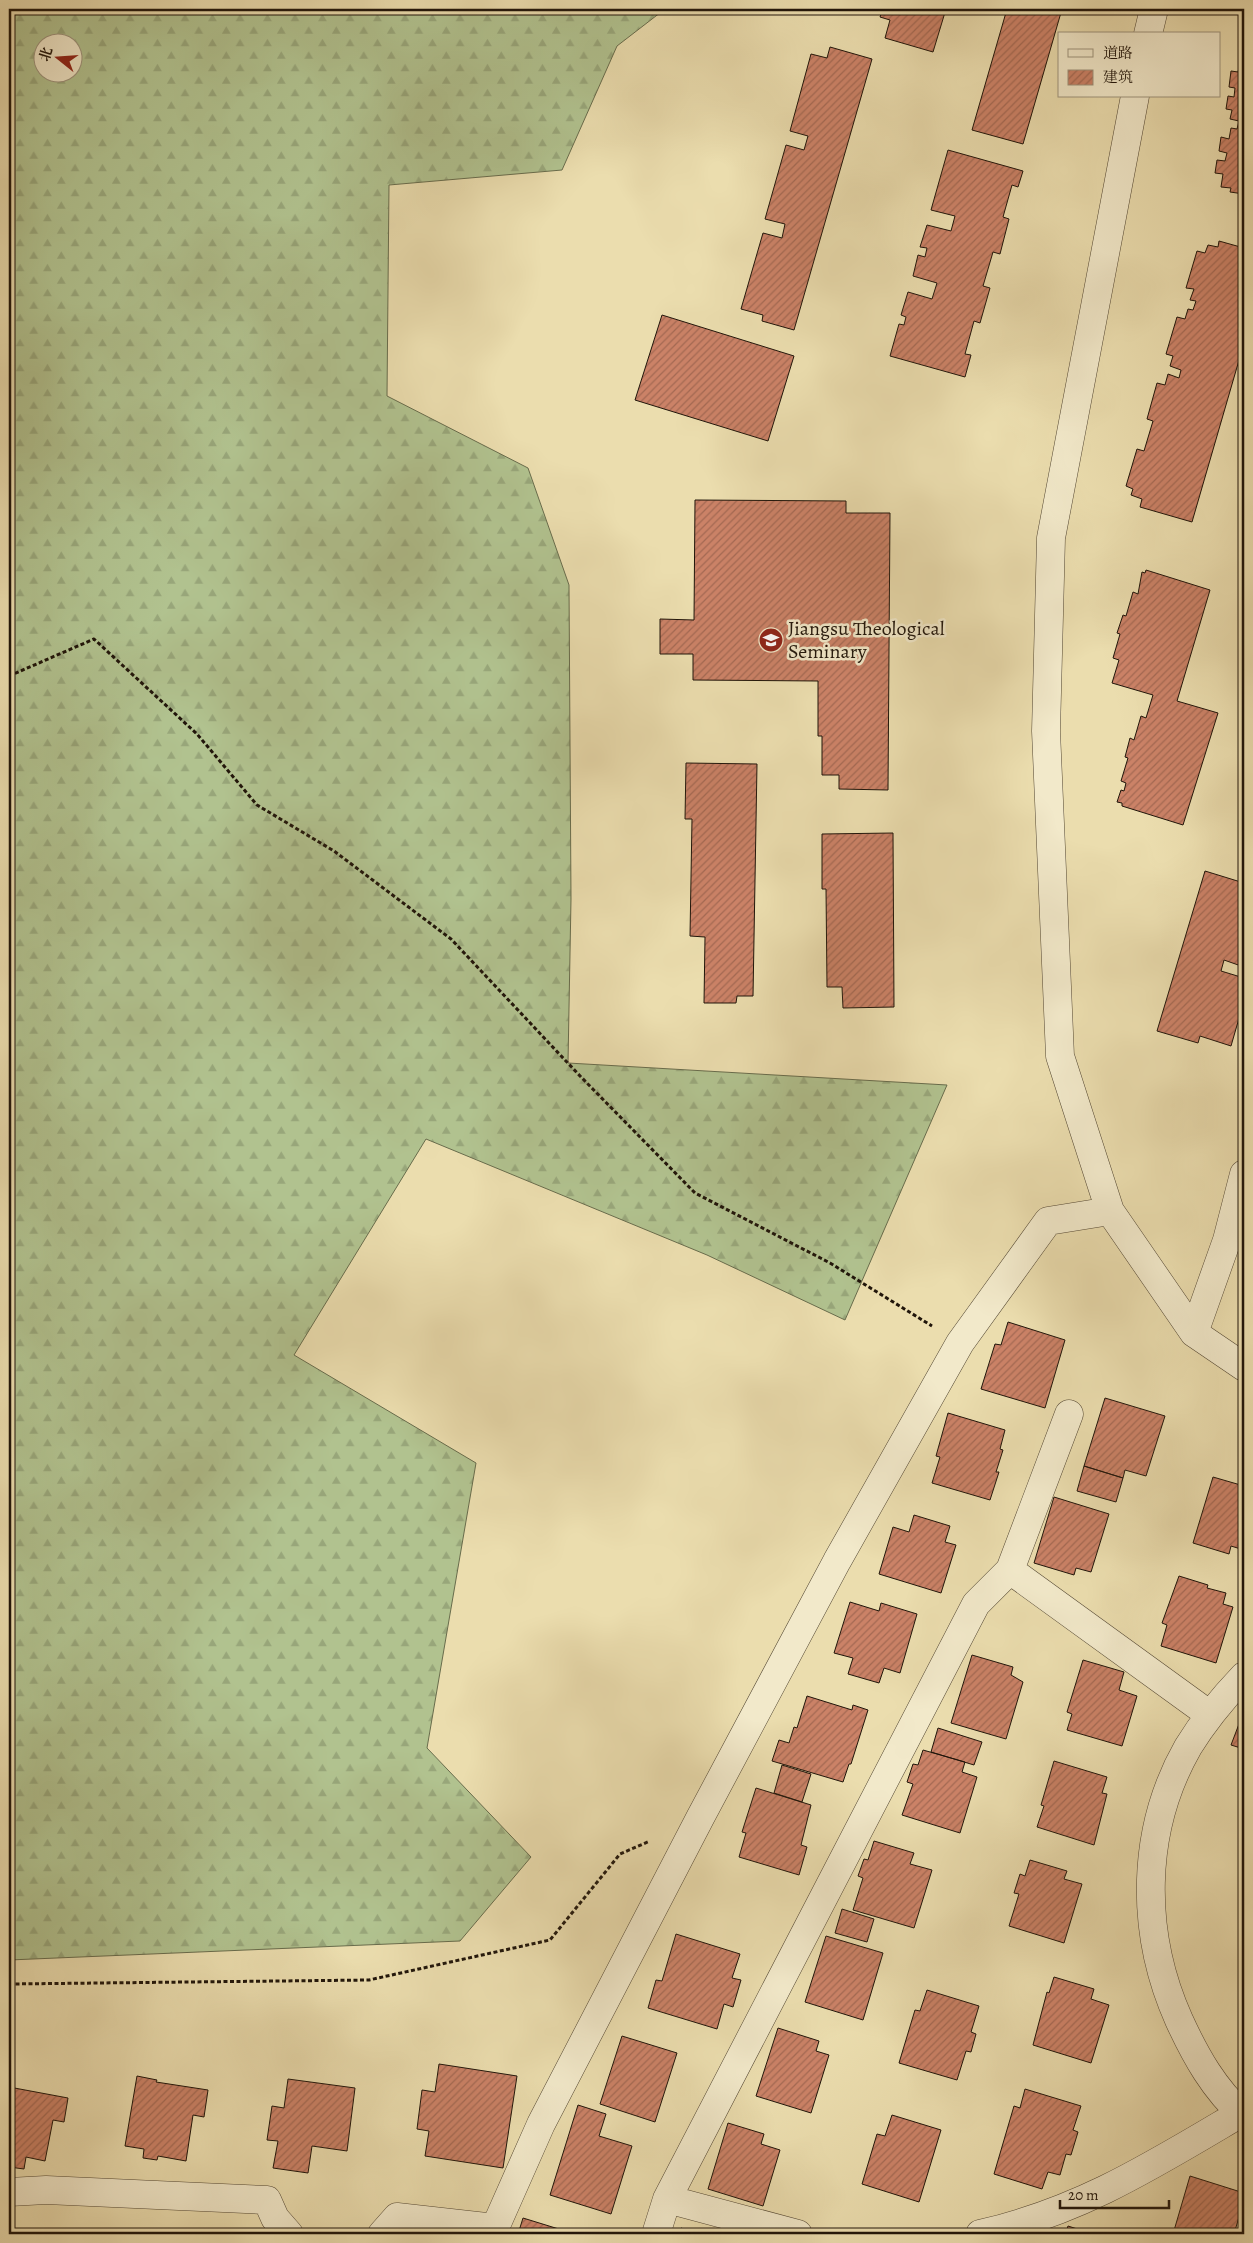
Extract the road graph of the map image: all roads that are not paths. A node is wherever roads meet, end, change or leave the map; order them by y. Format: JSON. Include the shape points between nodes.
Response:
{"nodes":[{"id":1,"x":1154,"y":9,"type":"edge"},
{"id":2,"x":1148,"y":32,"type":"edge"},
{"id":3,"x":1135,"y":98,"type":"edge"},
{"id":4,"x":1244,"y":1174,"type":"edge"},
{"id":5,"x":1110,"y":1211,"type":"junction"},
{"id":6,"x":1194,"y":1333,"type":"junction"},
{"id":7,"x":1244,"y":1367,"type":"edge"},
{"id":8,"x":1069,"y":1414,"type":"dead end"},
{"id":9,"x":1010,"y":1570,"type":"junction"},
{"id":10,"x":1244,"y":1676,"type":"edge"},
{"id":11,"x":1210,"y":1715,"type":"junction"},
{"id":12,"x":1243,"y":2115,"type":"edge"},
{"id":13,"x":9,"y":2192,"type":"edge"},
{"id":14,"x":667,"y":2198,"type":"junction"},
{"id":15,"x":289,"y":2234,"type":"edge"},
{"id":16,"x":382,"y":2234,"type":"edge"},
{"id":17,"x":656,"y":2234,"type":"edge"},
{"id":18,"x":798,"y":2234,"type":"edge"},
{"id":19,"x":980,"y":2234,"type":"edge"}],
"edges":[{"from":1,"to":2,"type":"street"},
{"from":3,"to":5,"type":"street","via":[[1051,538],[1047,712],[1060,1056]]},
{"from":4,"to":6,"type":"street","via":[[1227,1240]]},
{"from":5,"to":6,"type":"street"},
{"from":5,"to":16,"type":"street","via":[[1048,1221],[960,1343],[837,1561],[700,1818],[541,2124],[495,2228],[397,2217]]},
{"from":6,"to":7,"type":"street"},
{"from":8,"to":9,"type":"street"},
{"from":9,"to":11,"type":"street"},
{"from":9,"to":14,"type":"street","via":[[976,1604]]},
{"from":10,"to":11,"type":"street"},
{"from":11,"to":12,"type":"street","via":[[1188,1748],[1160,1815],[1152,1851],[1153,1929],[1160,1966],[1187,2038],[1203,2069],[1224,2098]]},
{"from":12,"to":19,"type":"street","via":[[1104,2192],[1013,2227]]},
{"from":13,"to":15,"type":"street","via":[[46,2190],[267,2200],[275,2218]]},
{"from":14,"to":17,"type":"street"},
{"from":14,"to":18,"type":"street"}]}
